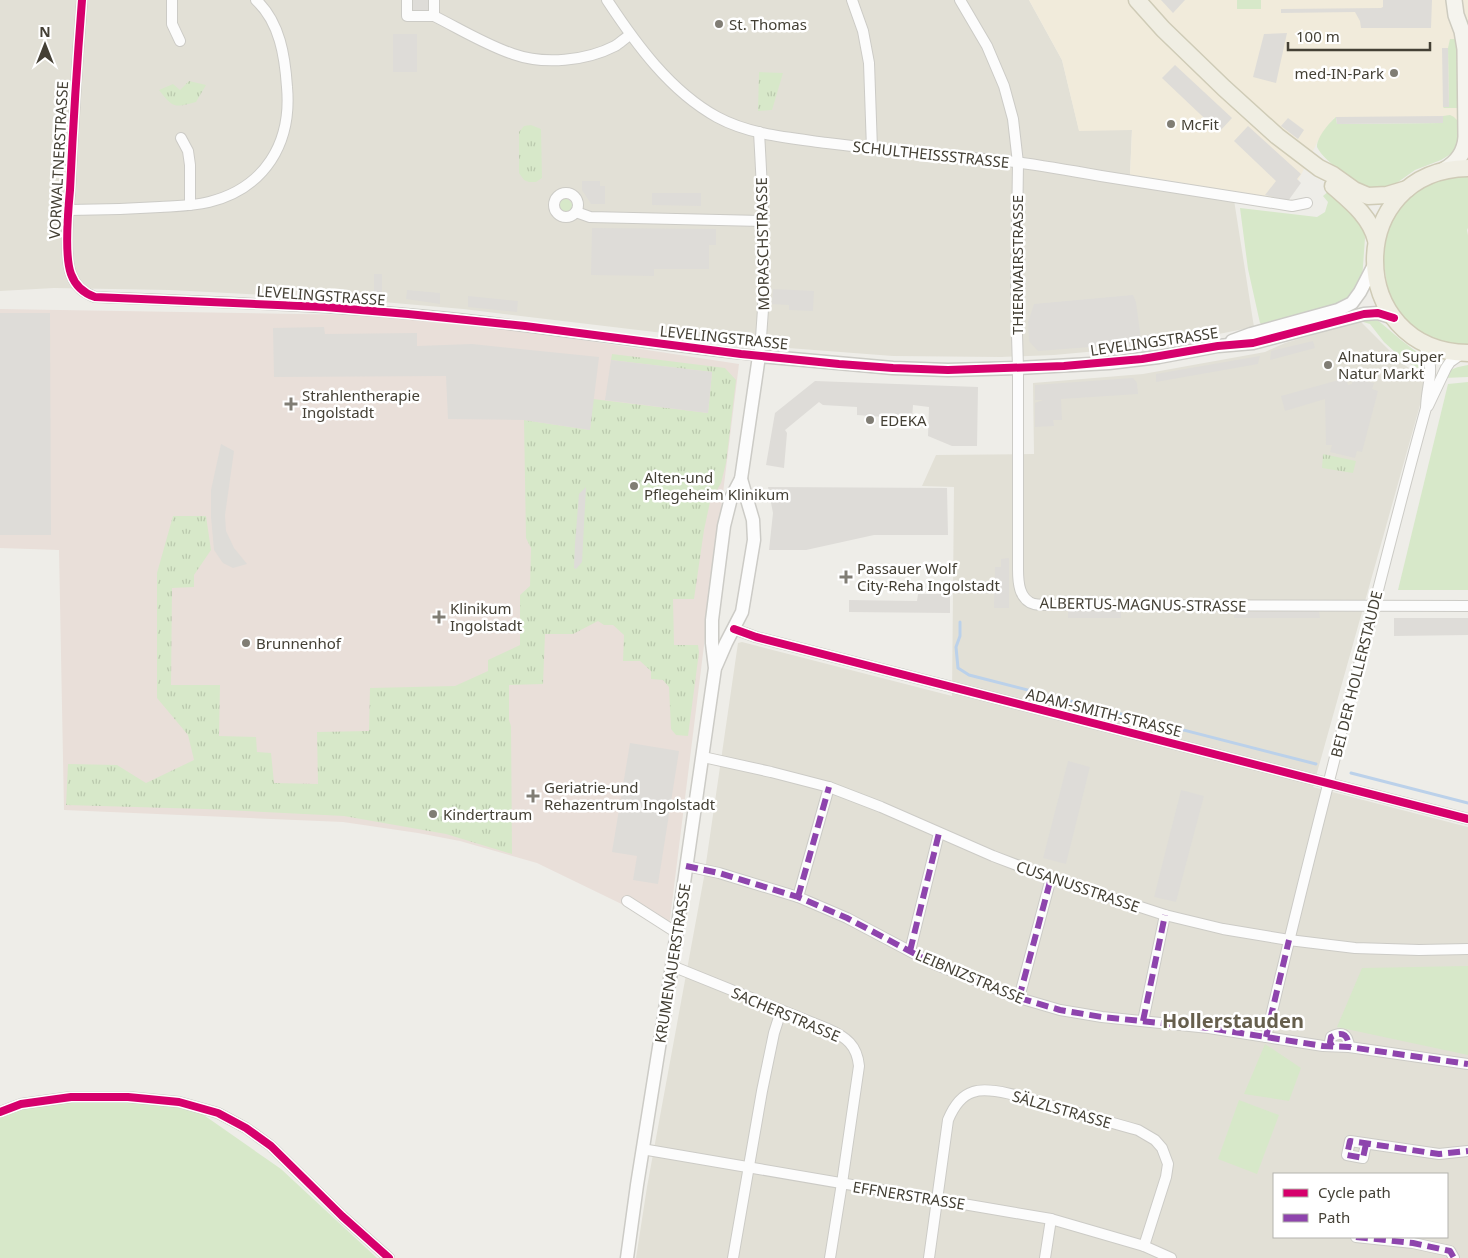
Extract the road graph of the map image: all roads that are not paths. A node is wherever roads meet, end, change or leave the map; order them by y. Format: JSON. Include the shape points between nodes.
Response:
{"nodes":[{"id":1,"x":82,"y":0,"type":"edge"},
{"id":2,"x":172,"y":0,"type":"edge"},
{"id":3,"x":256,"y":0,"type":"edge"},
{"id":4,"x":407,"y":0,"type":"edge"},
{"id":5,"x":434,"y":0,"type":"edge"},
{"id":6,"x":607,"y":0,"type":"edge"},
{"id":7,"x":852,"y":0,"type":"edge"},
{"id":8,"x":960,"y":0,"type":"edge"},
{"id":9,"x":1137,"y":0,"type":"edge"},
{"id":10,"x":1454,"y":0,"type":"edge"},
{"id":11,"x":1461,"y":0,"type":"edge"},
{"id":12,"x":1468,"y":10,"type":"edge"},
{"id":13,"x":434,"y":16,"type":"junction"},
{"id":14,"x":630,"y":35,"type":"junction"},
{"id":15,"x":180,"y":41,"type":"dead end"},
{"id":16,"x":759,"y":132,"type":"junction"},
{"id":17,"x":181,"y":138,"type":"dead end"},
{"id":18,"x":872,"y":149,"type":"junction"},
{"id":19,"x":1018,"y":163,"type":"junction"},
{"id":20,"x":1319,"y":168,"type":"junction"},
{"id":21,"x":1468,"y":168,"type":"edge"},
{"id":22,"x":1444,"y":170,"type":"junction"},
{"id":23,"x":1407,"y":189,"type":"junction"},
{"id":24,"x":1307,"y":203,"type":"dead end"},
{"id":25,"x":190,"y":205,"type":"junction"},
{"id":26,"x":68,"y":210,"type":"junction"},
{"id":27,"x":576,"y":212,"type":"dead end"},
{"id":28,"x":762,"y":221,"type":"junction"},
{"id":29,"x":1376,"y":240,"type":"junction"},
{"id":30,"x":69,"y":262,"type":"joint"},
{"id":31,"x":1374,"y":265,"type":"junction"},
{"id":32,"x":1394,"y":318,"type":"junction"},
{"id":33,"x":1422,"y":341,"type":"junction"},
{"id":34,"x":1218,"y":346,"type":"junction"},
{"id":35,"x":1466,"y":353,"type":"edge"},
{"id":36,"x":759,"y":356,"type":"junction"},
{"id":37,"x":1018,"y":368,"type":"junction"},
{"id":38,"x":1426,"y":408,"type":"junction"},
{"id":39,"x":741,"y":479,"type":"junction"},
{"id":40,"x":728,"y":512,"type":"junction"},
{"id":41,"x":751,"y":513,"type":"junction"},
{"id":42,"x":1374,"y":605,"type":"junction"},
{"id":43,"x":1468,"y":606,"type":"edge"},
{"id":44,"x":712,"y":620,"type":"junction"},
{"id":45,"x":734,"y":629,"type":"junction"},
{"id":46,"x":715,"y":668,"type":"junction"},
{"id":47,"x":703,"y":757,"type":"junction"},
{"id":48,"x":1328,"y":784,"type":"junction"},
{"id":49,"x":829,"y":787,"type":"junction"},
{"id":50,"x":1468,"y":819,"type":"edge"},
{"id":51,"x":939,"y":833,"type":"junction"},
{"id":52,"x":686,"y":866,"type":"junction"},
{"id":53,"x":1051,"y":878,"type":"junction"},
{"id":54,"x":798,"y":898,"type":"junction"},
{"id":55,"x":627,"y":901,"type":"dead end"},
{"id":56,"x":1165,"y":914,"type":"junction"},
{"id":57,"x":677,"y":933,"type":"junction"},
{"id":58,"x":1289,"y":940,"type":"junction"},
{"id":59,"x":1468,"y":949,"type":"edge"},
{"id":60,"x":910,"y":951,"type":"junction"},
{"id":61,"x":672,"y":966,"type":"junction"},
{"id":62,"x":1019,"y":998,"type":"junction"},
{"id":63,"x":781,"y":1011,"type":"junction"},
{"id":64,"x":1143,"y":1021,"type":"junction"},
{"id":65,"x":1266,"y":1037,"type":"junction"},
{"id":66,"x":1468,"y":1064,"type":"edge"},
{"id":67,"x":0,"y":1112,"type":"edge"},
{"id":68,"x":1366,"y":1144,"type":"dead end"},
{"id":69,"x":642,"y":1149,"type":"junction"},
{"id":70,"x":1468,"y":1152,"type":"edge"},
{"id":71,"x":748,"y":1168,"type":"junction"},
{"id":72,"x":842,"y":1183,"type":"junction"},
{"id":73,"x":938,"y":1199,"type":"junction"},
{"id":74,"x":1051,"y":1219,"type":"junction"},
{"id":75,"x":1366,"y":1238,"type":"edge"},
{"id":76,"x":1144,"y":1246,"type":"junction"},
{"id":77,"x":389,"y":1258,"type":"edge"},
{"id":78,"x":627,"y":1258,"type":"edge"},
{"id":79,"x":733,"y":1258,"type":"edge"},
{"id":80,"x":830,"y":1258,"type":"edge"},
{"id":81,"x":929,"y":1258,"type":"edge"},
{"id":82,"x":1045,"y":1258,"type":"edge"},
{"id":83,"x":1171,"y":1258,"type":"edge"},
{"id":84,"x":1454,"y":1258,"type":"edge"}],
"edges":[{"from":1,"to":26,"type":"street","name":"VORWALTNERSTRASSE"},
{"from":2,"to":15,"type":"street","via":[[172,24]]},
{"from":3,"to":25,"type":"street","via":[[274,25],[286,65],[288,106],[282,138],[267,168],[256,179],[227,196]]},
{"from":4,"to":13,"type":"street","via":[[406,16]]},
{"from":5,"to":13,"type":"street"},
{"from":6,"to":14,"type":"street","name":"SCHULTHEISSSTRASSE"},
{"from":7,"to":18,"type":"street","via":[[869,63]]},
{"from":8,"to":19,"type":"street","name":"THIERMAIRSTRASSE","via":[[988,46],[1004,86],[1014,119]]},
{"from":9,"to":20,"type":"main road","via":[[1224,88],[1277,136]]},
{"from":10,"to":22,"type":"main road","via":[[1465,49],[1466,137],[1459,158]]},
{"from":11,"to":12,"type":"main road"},
{"from":13,"to":14,"type":"street","via":[[496,48],[542,60],[592,55],[615,46]]},
{"from":14,"to":16,"type":"street","name":"SCHULTHEISSSTRASSE","via":[[686,94],[717,117]]},
{"from":16,"to":18,"type":"street","name":"SCHULTHEISSSTRASSE"},
{"from":16,"to":28,"type":"street","name":"MORASCHSTRASSE"},
{"from":17,"to":25,"type":"street","via":[[188,150]]},
{"from":18,"to":19,"type":"street","name":"SCHULTHEISSSTRASSE"},
{"from":19,"to":24,"type":"street","name":"SCHULTHEISSSTRASSE","via":[[1292,206]]},
{"from":19,"to":37,"type":"street","name":"THIERMAIRSTRASSE"},
{"from":20,"to":23,"type":"main road","via":[[1368,196]]},
{"from":20,"to":29,"type":"main road","via":[[1328,182],[1365,217]]},
{"from":21,"to":22,"type":"main road"},
{"from":22,"to":23,"type":"main road"},
{"from":23,"to":29,"type":"main road","via":[[1395,201]]},
{"from":25,"to":26,"type":"street"},
{"from":26,"to":30,"type":"street","name":"VORWALTNERSTRASSE"},
{"from":27,"to":28,"type":"street","via":[[590,217]]},
{"from":28,"to":36,"type":"street","name":"MORASCHSTRASSE","via":[[764,300]]},
{"from":29,"to":31,"type":"main road"},
{"from":30,"to":36,"type":"street","name":"LEVELINGSTRASSE","via":[[78,287],[95,297],[325,307],[516,325]]},
{"from":31,"to":32,"type":"main road","via":[[1379,290]]},
{"from":31,"to":34,"type":"street","name":"LEVELINGSTRASSE","via":[[1352,303]]},
{"from":32,"to":33,"type":"main road"},
{"from":32,"to":34,"type":"street","name":"LEVELINGSTRASSE","via":[[1378,313],[1364,314],[1253,344]]},
{"from":33,"to":35,"type":"main road","via":[[1446,351]]},
{"from":33,"to":38,"type":"street","name":"BEI DER HOLLERSTAUDE","via":[[1431,366]]},
{"from":34,"to":37,"type":"street","name":"LEVELINGSTRASSE","via":[[1142,359]]},
{"from":35,"to":38,"type":"street","name":"BEI DER HOLLERSTAUDE","via":[[1450,362]]},
{"from":36,"to":37,"type":"street","name":"LEVELINGSTRASSE","via":[[893,368]]},
{"from":36,"to":39,"type":"street","name":"KRUMENAUERSTRASSE"},
{"from":37,"to":42,"type":"street","name":"ALBERTUS-MAGNUS-STRASSE","via":[[1018,569],[1019,587],[1025,599],[1034,604],[1051,605]]},
{"from":38,"to":42,"type":"street","name":"BEI DER HOLLERSTAUDE"},
{"from":39,"to":40,"type":"street","name":"KRUMENAUERSTRASSE"},
{"from":39,"to":41,"type":"street","name":"KRUMENAUERSTRASSE"},
{"from":40,"to":41,"type":"street","via":[[741,509]]},
{"from":40,"to":44,"type":"street","name":"KRUMENAUERSTRASSE"},
{"from":41,"to":45,"type":"street","name":"KRUMENAUERSTRASSE","via":[[754,540],[742,612]]},
{"from":42,"to":43,"type":"street"},
{"from":42,"to":48,"type":"street","name":"BEI DER HOLLERSTAUDE"},
{"from":44,"to":45,"type":"street","via":[[719,626]]},
{"from":44,"to":46,"type":"street","name":"KRUMENAUERSTRASSE"},
{"from":45,"to":46,"type":"street","name":"KRUMENAUERSTRASSE"},
{"from":45,"to":48,"type":"street","name":"ADAM-SMITH-STRASSE","via":[[756,638]]},
{"from":46,"to":47,"type":"street","name":"KRUMENAUERSTRASSE"},
{"from":47,"to":49,"type":"street","name":"CUSANUSSTRASSE"},
{"from":47,"to":52,"type":"street","name":"KRUMENAUERSTRASSE"},
{"from":48,"to":50,"type":"street","name":"ADAM-SMITH-STRASSE"},
{"from":48,"to":58,"type":"street","name":"BEI DER HOLLERSTAUDE"},
{"from":49,"to":51,"type":"street","name":"CUSANUSSTRASSE"},
{"from":49,"to":54,"type":"street"},
{"from":51,"to":53,"type":"street","name":"CUSANUSSTRASSE"},
{"from":51,"to":60,"type":"street"},
{"from":52,"to":54,"type":"street","name":"LEIBNIZSTRASSE"},
{"from":52,"to":57,"type":"street","name":"KRUMENAUERSTRASSE"},
{"from":53,"to":56,"type":"street","name":"CUSANUSSTRASSE"},
{"from":53,"to":62,"type":"street"},
{"from":54,"to":60,"type":"street","name":"LEIBNIZSTRASSE","via":[[847,918]]},
{"from":55,"to":57,"type":"street"},
{"from":56,"to":58,"type":"street","name":"CUSANUSSTRASSE","via":[[1223,929]]},
{"from":56,"to":64,"type":"street"},
{"from":57,"to":61,"type":"street","name":"KRUMENAUERSTRASSE"},
{"from":58,"to":59,"type":"street","name":"CUSANUSSTRASSE","via":[[1355,948]]},
{"from":58,"to":65,"type":"street","name":"BEI DER HOLLERSTAUDE"},
{"from":60,"to":62,"type":"street","name":"LEIBNIZSTRASSE"},
{"from":61,"to":63,"type":"street","name":"SACHERSTRASSE"},
{"from":61,"to":69,"type":"street","name":"KRUMENAUERSTRASSE"},
{"from":62,"to":64,"type":"street","name":"LEIBNIZSTRASSE","via":[[1060,1010]]},
{"from":63,"to":71,"type":"street"},
{"from":63,"to":72,"type":"street","name":"SACHERSTRASSE","via":[[842,1035],[858,1056]]},
{"from":64,"to":65,"type":"street","name":"LEIBNIZSTRASSE"},
{"from":65,"to":66,"type":"street","name":"LEIBNIZSTRASSE","via":[[1332,1046],[1331,1037],[1342,1034],[1349,1047]]},
{"from":67,"to":77,"type":"street","via":[[20,1104],[71,1097],[128,1097],[179,1102],[218,1113],[271,1146]]},
{"from":68,"to":70,"type":"street","via":[[1439,1154]]},
{"from":69,"to":71,"type":"street","name":"EFFNERSTRASSE"},
{"from":69,"to":78,"type":"street","name":"KRUMENAUERSTRASSE"},
{"from":71,"to":72,"type":"street","name":"EFFNERSTRASSE"},
{"from":71,"to":79,"type":"street"},
{"from":72,"to":73,"type":"street","name":"EFFNERSTRASSE"},
{"from":72,"to":80,"type":"street","name":"SACHERSTRASSE"},
{"from":73,"to":74,"type":"street","name":"EFFNERSTRASSE"},
{"from":73,"to":76,"type":"street","name":"SÄLZLSTRASSE","via":[[952,1108],[974,1091],[1007,1093],[1138,1130],[1153,1138],[1162,1148],[1168,1164],[1166,1177]]},
{"from":73,"to":81,"type":"street","name":"SÄLZLSTRASSE"},
{"from":74,"to":76,"type":"street","name":"EFFNERSTRASSE"},
{"from":74,"to":82,"type":"street"},
{"from":75,"to":84,"type":"street","via":[[1450,1251]]},
{"from":76,"to":83,"type":"street","name":"EFFNERSTRASSE"}]}
